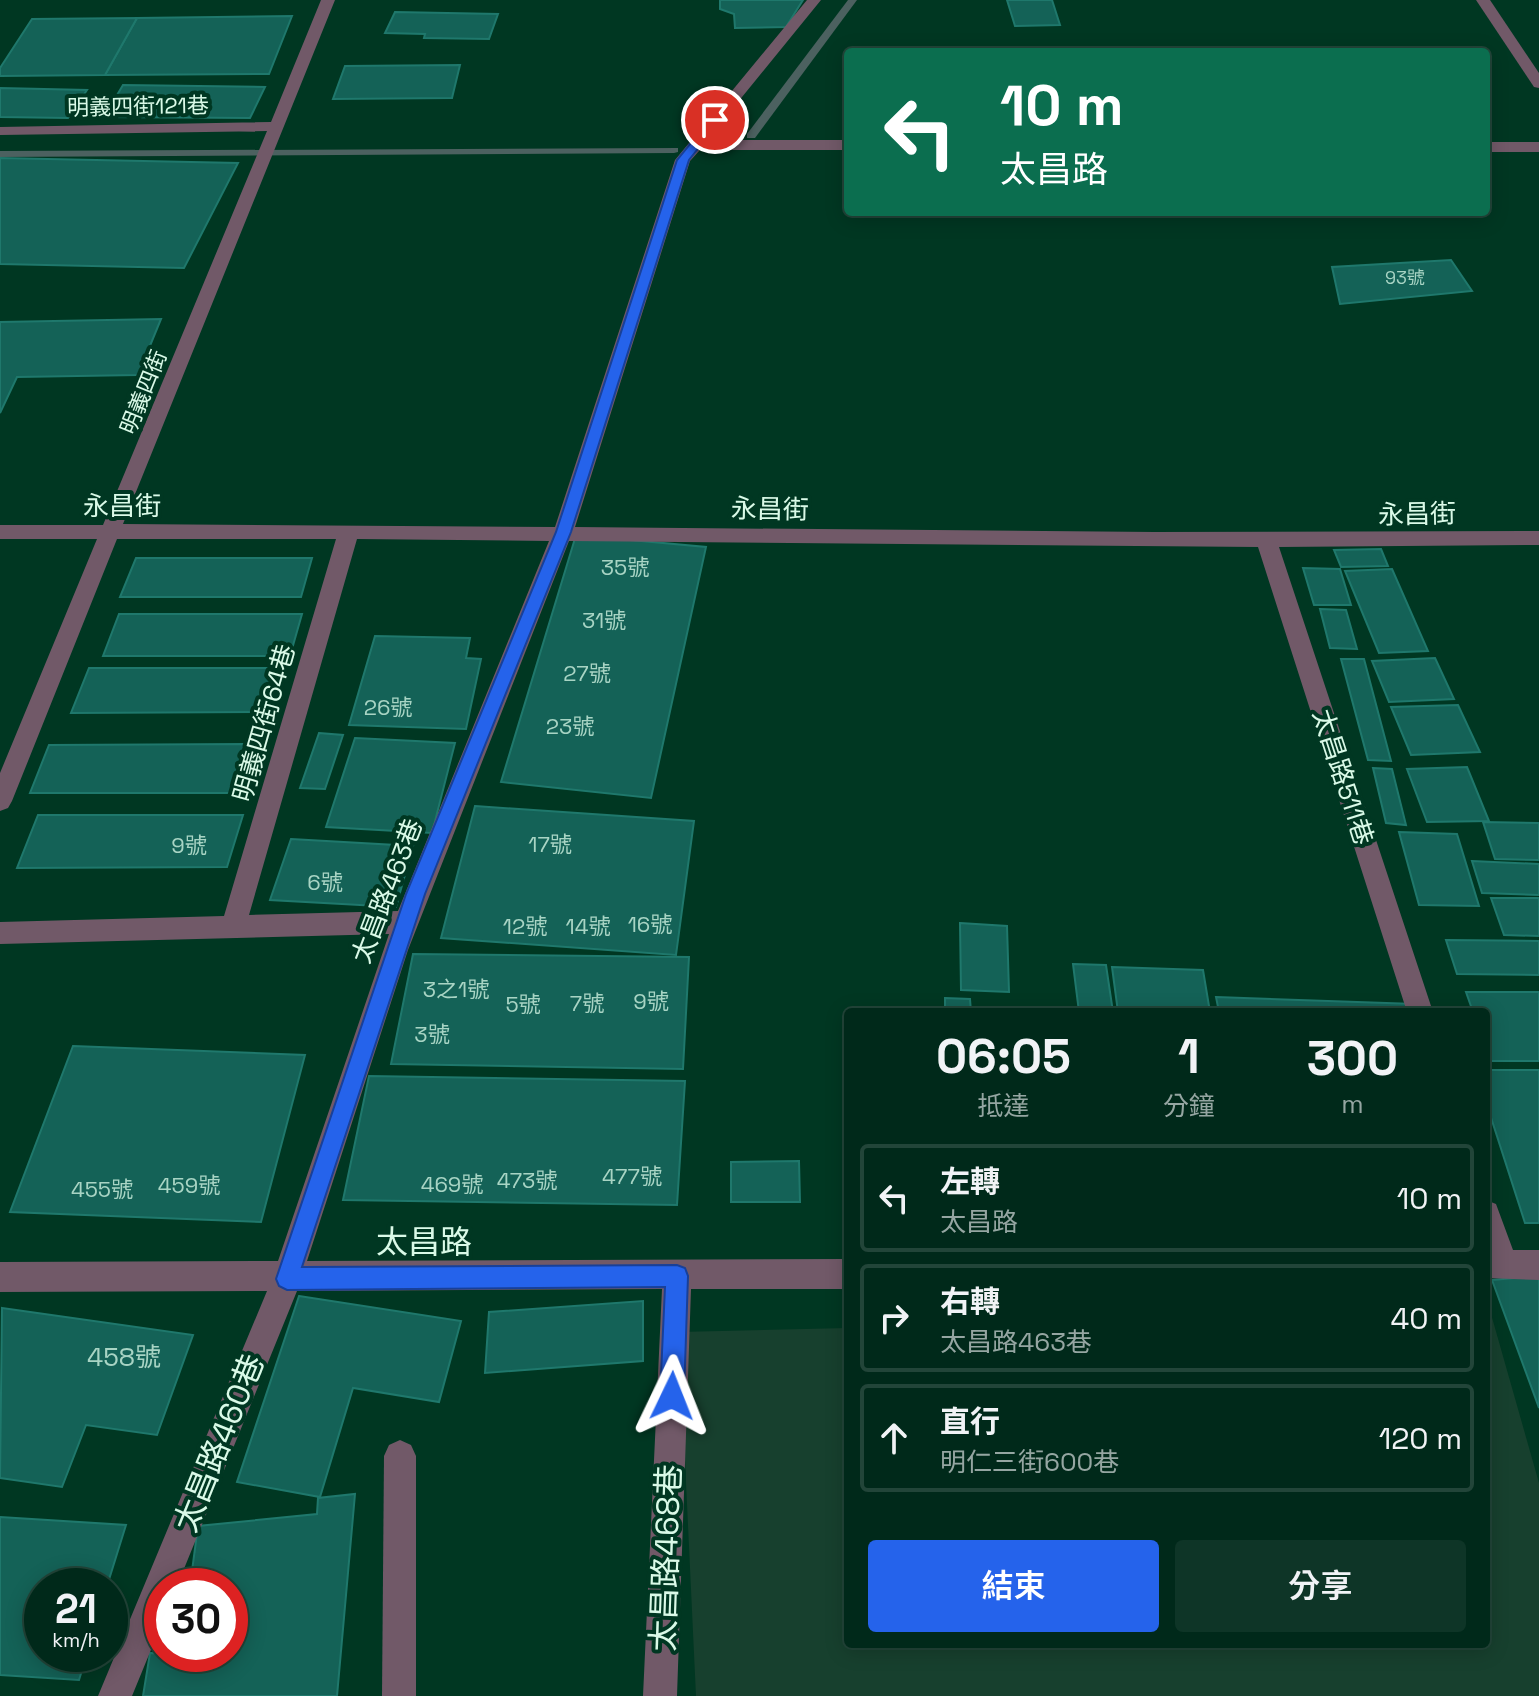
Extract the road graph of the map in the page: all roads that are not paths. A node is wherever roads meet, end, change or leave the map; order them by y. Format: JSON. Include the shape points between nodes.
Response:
{"nodes":[{"id":1,"x":328,"y":0,"type":"edge"},
{"id":2,"x":814,"y":0,"type":"edge"},
{"id":3,"x":1483,"y":0,"type":"edge"},
{"id":4,"x":1539,"y":84,"type":"edge"},
{"id":5,"x":277,"y":126,"type":"junction"},
{"id":6,"x":0,"y":131,"type":"edge"},
{"id":7,"x":695,"y":145,"type":"junction"},
{"id":8,"x":844,"y":145,"type":"edge"},
{"id":9,"x":1490,"y":147,"type":"edge"},
{"id":10,"x":1539,"y":147,"type":"edge"},
{"id":11,"x":113,"y":531,"type":"junction"},
{"id":12,"x":0,"y":532,"type":"edge"},
{"id":13,"x":563,"y":532,"type":"junction"},
{"id":14,"x":348,"y":534,"type":"junction"},
{"id":15,"x":1539,"y":538,"type":"edge"},
{"id":16,"x":1267,"y":542,"type":"junction"},
{"id":17,"x":0,"y":801,"type":"edge"},
{"id":18,"x":407,"y":922,"type":"junction"},
{"id":19,"x":233,"y":928,"type":"junction"},
{"id":20,"x":0,"y":933,"type":"edge"},
{"id":21,"x":1419,"y":1008,"type":"edge"},
{"id":22,"x":1490,"y":1240,"type":"edge"},
{"id":23,"x":1494,"y":1265,"type":"edge"},
{"id":24,"x":1539,"y":1265,"type":"edge"},
{"id":25,"x":844,"y":1274,"type":"edge"},
{"id":26,"x":677,"y":1276,"type":"junction"},
{"id":27,"x":0,"y":1277,"type":"edge"},
{"id":28,"x":287,"y":1279,"type":"junction"},
{"id":29,"x":400,"y":1456,"type":"dead end"},
{"id":30,"x":115,"y":1696,"type":"edge"},
{"id":31,"x":399,"y":1696,"type":"edge"},
{"id":32,"x":660,"y":1696,"type":"edge"}],
"edges":[{"from":1,"to":5,"type":"street","name":"明義四街"},
{"from":2,"to":7,"type":"street","name":"太昌路463巷"},
{"from":3,"to":4,"type":"street"},
{"from":5,"to":6,"type":"street","name":"明義四街121巷"},
{"from":5,"to":11,"type":"street","name":"明義四街"},
{"from":7,"to":8,"type":"street"},
{"from":7,"to":13,"type":"street","name":"太昌路463巷","via":[[683,160]]},
{"from":9,"to":10,"type":"street"},
{"from":11,"to":12,"type":"street","name":"永昌街"},
{"from":11,"to":14,"type":"street","name":"永昌街"},
{"from":11,"to":17,"type":"street","name":"明義四街"},
{"from":13,"to":14,"type":"street","name":"永昌街"},
{"from":13,"to":16,"type":"street","name":"永昌街"},
{"from":13,"to":18,"type":"street","name":"太昌路463巷"},
{"from":14,"to":19,"type":"street","name":"明義四街64巷"},
{"from":15,"to":16,"type":"street","name":"永昌街"},
{"from":16,"to":21,"type":"street","name":"太昌路511巷"},
{"from":18,"to":19,"type":"street"},
{"from":18,"to":28,"type":"street","name":"太昌路463巷"},
{"from":19,"to":20,"type":"street"},
{"from":22,"to":23,"type":"street"},
{"from":23,"to":24,"type":"street"},
{"from":25,"to":26,"type":"street","name":"太昌路"},
{"from":26,"to":28,"type":"street","name":"太昌路"},
{"from":26,"to":32,"type":"street","name":"太昌路468巷"},
{"from":27,"to":28,"type":"street","name":"太昌路"},
{"from":28,"to":30,"type":"street","name":"太昌路460巷"},
{"from":29,"to":31,"type":"street"}]}
